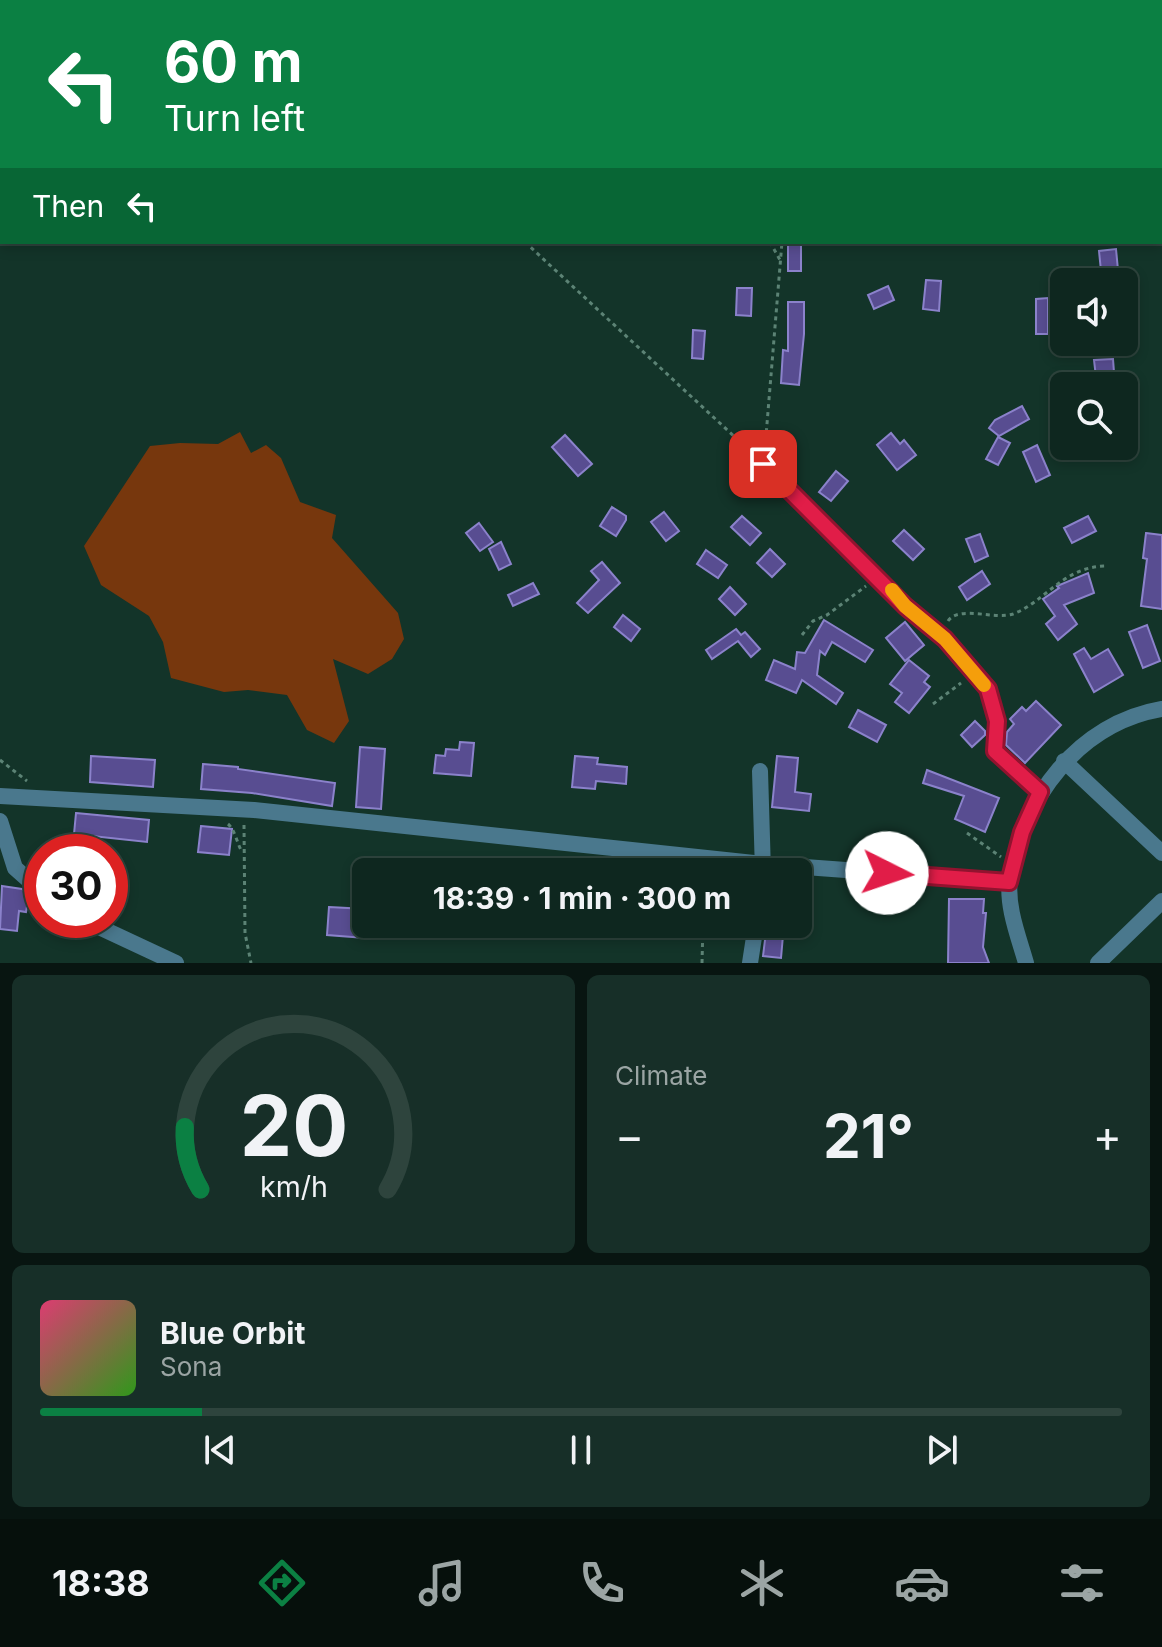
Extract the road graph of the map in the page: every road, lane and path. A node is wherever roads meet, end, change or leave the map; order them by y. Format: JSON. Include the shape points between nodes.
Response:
{"nodes":[{"id":1,"x":527,"y":244,"type":"edge"},
{"id":2,"x":771,"y":244,"type":"edge"},
{"id":3,"x":782,"y":244,"type":"edge"},
{"id":4,"x":780,"y":261,"type":"junction"},
{"id":5,"x":763,"y":464,"type":"junction"},
{"id":6,"x":1105,"y":566,"type":"dead end"},
{"id":7,"x":892,"y":590,"type":"junction"},
{"id":8,"x":937,"y":631,"type":"junction"},
{"id":9,"x":802,"y":635,"type":"dead end"},
{"id":10,"x":973,"y":672,"type":"junction"},
{"id":11,"x":933,"y":704,"type":"dead end"},
{"id":12,"x":1162,"y":709,"type":"edge"},
{"id":13,"x":0,"y":760,"type":"edge"},
{"id":14,"x":1064,"y":761,"type":"junction"},
{"id":15,"x":760,"y":771,"type":"dead end"},
{"id":16,"x":1040,"y":792,"type":"junction"},
{"id":17,"x":0,"y":796,"type":"edge"},
{"id":18,"x":49,"y":798,"type":"junction"},
{"id":19,"x":225,"y":808,"type":"junction"},
{"id":20,"x":246,"y":809,"type":"junction"},
{"id":21,"x":0,"y":821,"type":"edge"},
{"id":22,"x":967,"y":833,"type":"dead end"},
{"id":23,"x":1162,"y":853,"type":"edge"},
{"id":24,"x":243,"y":855,"type":"junction"},
{"id":25,"x":675,"y":858,"type":"edge"},
{"id":26,"x":763,"y":858,"type":"edge"},
{"id":27,"x":812,"y":869,"type":"edge"},
{"id":28,"x":1011,"y":874,"type":"junction"},
{"id":29,"x":24,"y":876,"type":"edge"},
{"id":30,"x":1162,"y":901,"type":"edge"},
{"id":31,"x":123,"y":938,"type":"edge"},
{"id":32,"x":703,"y":938,"type":"edge"},
{"id":33,"x":754,"y":938,"type":"edge"},
{"id":34,"x":176,"y":963,"type":"edge"},
{"id":35,"x":251,"y":963,"type":"edge"},
{"id":36,"x":702,"y":963,"type":"edge"},
{"id":37,"x":750,"y":963,"type":"edge"},
{"id":38,"x":1026,"y":963,"type":"edge"},
{"id":39,"x":1098,"y":963,"type":"edge"}],
"edges":[{"from":1,"to":5,"type":"path"},
{"from":2,"to":4,"type":"path"},
{"from":3,"to":4,"type":"path"},
{"from":4,"to":5,"type":"path"},
{"from":5,"to":7,"type":"street"},
{"from":6,"to":8,"type":"path","via":[[1086,568],[1014,613],[959,612]]},
{"from":7,"to":8,"type":"street"},
{"from":7,"to":9,"type":"path","via":[[870,583],[813,621]]},
{"from":8,"to":10,"type":"street"},
{"from":10,"to":11,"type":"path"},
{"from":10,"to":16,"type":"street","via":[[988,689],[997,721],[995,751]]},
{"from":12,"to":14,"type":"street","via":[[1101,731]]},
{"from":13,"to":18,"type":"path"},
{"from":14,"to":16,"type":"street"},
{"from":14,"to":23,"type":"street"},
{"from":15,"to":26,"type":"street"},
{"from":16,"to":28,"type":"street"},
{"from":17,"to":18,"type":"street"},
{"from":18,"to":19,"type":"street"},
{"from":19,"to":20,"type":"street"},
{"from":19,"to":24,"type":"path"},
{"from":20,"to":24,"type":"path"},
{"from":20,"to":25,"type":"street"},
{"from":21,"to":29,"type":"street","via":[[15,868]]},
{"from":22,"to":28,"type":"path"},
{"from":24,"to":35,"type":"path"},
{"from":27,"to":28,"type":"street"},
{"from":28,"to":38,"type":"street","via":[[1014,919]]},
{"from":30,"to":39,"type":"street"},
{"from":31,"to":34,"type":"street"},
{"from":32,"to":36,"type":"path"},
{"from":33,"to":37,"type":"street"}]}
